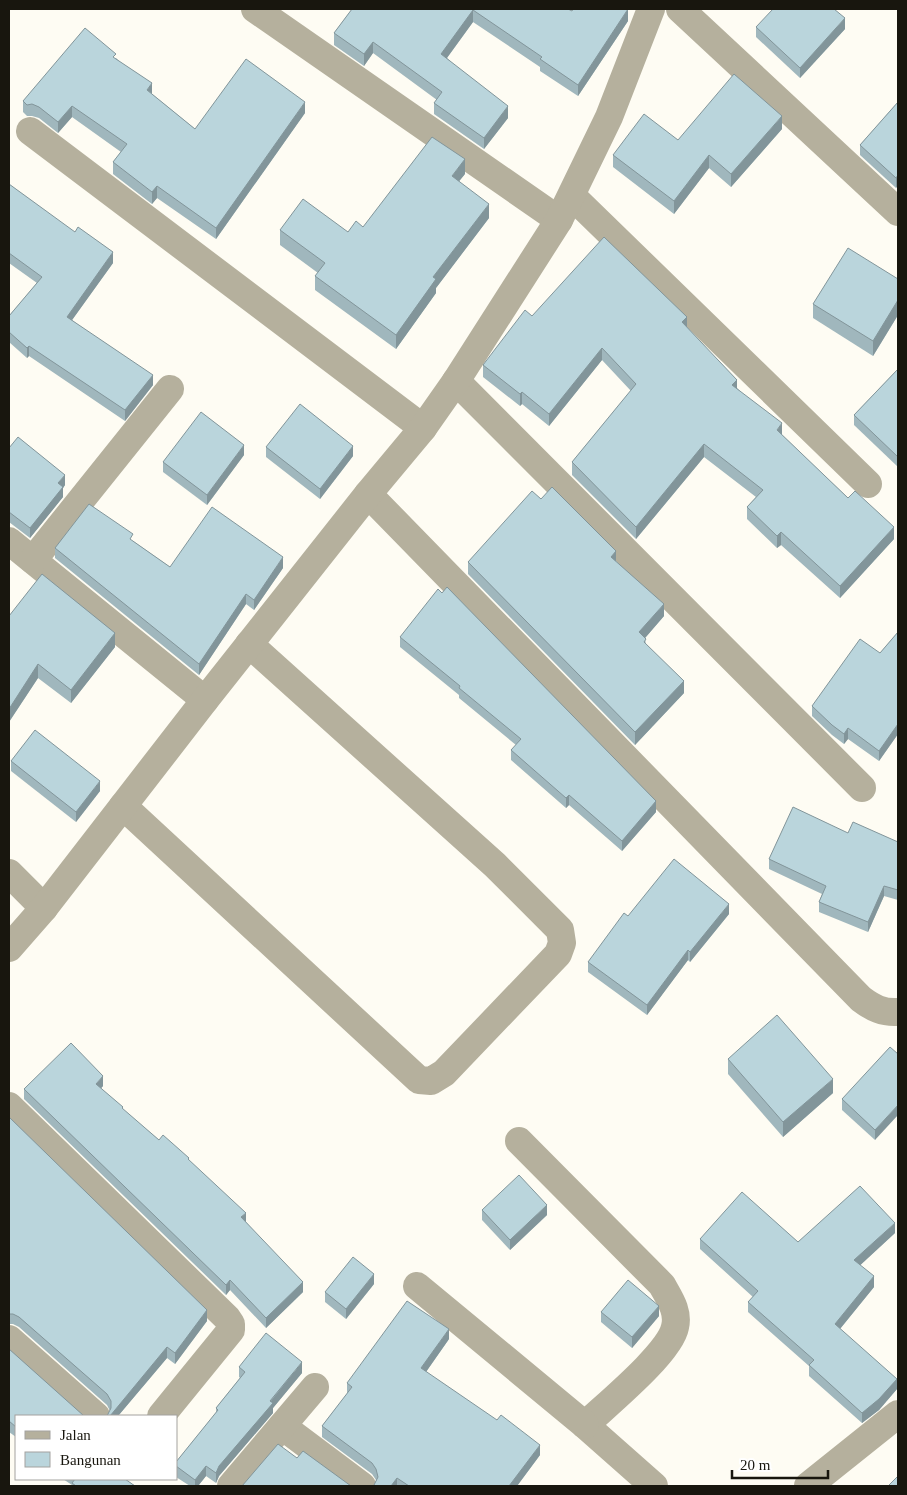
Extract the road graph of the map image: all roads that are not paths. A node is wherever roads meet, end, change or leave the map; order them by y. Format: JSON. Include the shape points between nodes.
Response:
{"nodes":[{"id":1,"x":255,"y":9,"type":"edge"},
{"id":2,"x":680,"y":9,"type":"edge"},
{"id":3,"x":648,"y":10,"type":"edge"},
{"id":4,"x":30,"y":131,"type":"dead end"},
{"id":5,"x":572,"y":196,"type":"junction"},
{"id":6,"x":898,"y":212,"type":"edge"},
{"id":7,"x":560,"y":220,"type":"junction"},
{"id":8,"x":456,"y":381,"type":"junction"},
{"id":9,"x":170,"y":389,"type":"dead end"},
{"id":10,"x":423,"y":428,"type":"junction"},
{"id":11,"x":868,"y":484,"type":"dead end"},
{"id":12,"x":368,"y":494,"type":"junction"},
{"id":13,"x":9,"y":541,"type":"edge"},
{"id":14,"x":33,"y":560,"type":"junction"},
{"id":15,"x":249,"y":644,"type":"junction"},
{"id":16,"x":204,"y":700,"type":"junction"},
{"id":17,"x":862,"y":788,"type":"dead end"},
{"id":18,"x":123,"y":806,"type":"junction"},
{"id":19,"x":9,"y":872,"type":"edge"},
{"id":20,"x":44,"y":908,"type":"junction"},
{"id":21,"x":9,"y":948,"type":"edge"},
{"id":22,"x":898,"y":1012,"type":"edge"},
{"id":23,"x":9,"y":1106,"type":"edge"},
{"id":24,"x":520,"y":1141,"type":"dead end"},
{"id":25,"x":417,"y":1286,"type":"dead end"},
{"id":26,"x":9,"y":1339,"type":"edge"},
{"id":27,"x":315,"y":1387,"type":"dead end"},
{"id":28,"x":898,"y":1414,"type":"edge"},
{"id":29,"x":95,"y":1415,"type":"edge"},
{"id":30,"x":162,"y":1415,"type":"edge"},
{"id":31,"x":585,"y":1425,"type":"junction"},
{"id":32,"x":282,"y":1426,"type":"junction"},
{"id":33,"x":231,"y":1486,"type":"edge"},
{"id":34,"x":362,"y":1486,"type":"edge"},
{"id":35,"x":654,"y":1486,"type":"edge"},
{"id":36,"x":808,"y":1486,"type":"edge"}],
"edges":[{"from":1,"to":7,"type":"street"},
{"from":2,"to":6,"type":"street"},
{"from":3,"to":5,"type":"street","via":[[609,117]]},
{"from":4,"to":10,"type":"street"},
{"from":5,"to":7,"type":"street"},
{"from":5,"to":11,"type":"street"},
{"from":7,"to":8,"type":"street"},
{"from":8,"to":10,"type":"street"},
{"from":8,"to":17,"type":"street"},
{"from":9,"to":14,"type":"street"},
{"from":10,"to":12,"type":"street"},
{"from":12,"to":15,"type":"street"},
{"from":12,"to":22,"type":"street","via":[[847,986],[873,1008],[887,1013]]},
{"from":13,"to":14,"type":"street"},
{"from":14,"to":16,"type":"street"},
{"from":15,"to":16,"type":"street"},
{"from":15,"to":18,"type":"street","via":[[496,865],[560,930],[562,943],[558,954],[444,1073],[431,1081],[419,1080]]},
{"from":16,"to":18,"type":"street"},
{"from":18,"to":20,"type":"street"},
{"from":19,"to":20,"type":"street"},
{"from":20,"to":21,"type":"street"},
{"from":23,"to":30,"type":"street","via":[[231,1324],[230,1330]]},
{"from":24,"to":31,"type":"street","via":[[662,1285],[676,1315],[676,1327],[663,1350]]},
{"from":25,"to":31,"type":"street"},
{"from":26,"to":29,"type":"street"},
{"from":27,"to":32,"type":"street"},
{"from":28,"to":36,"type":"street"},
{"from":31,"to":35,"type":"street"},
{"from":32,"to":33,"type":"street"},
{"from":32,"to":34,"type":"street"}]}
